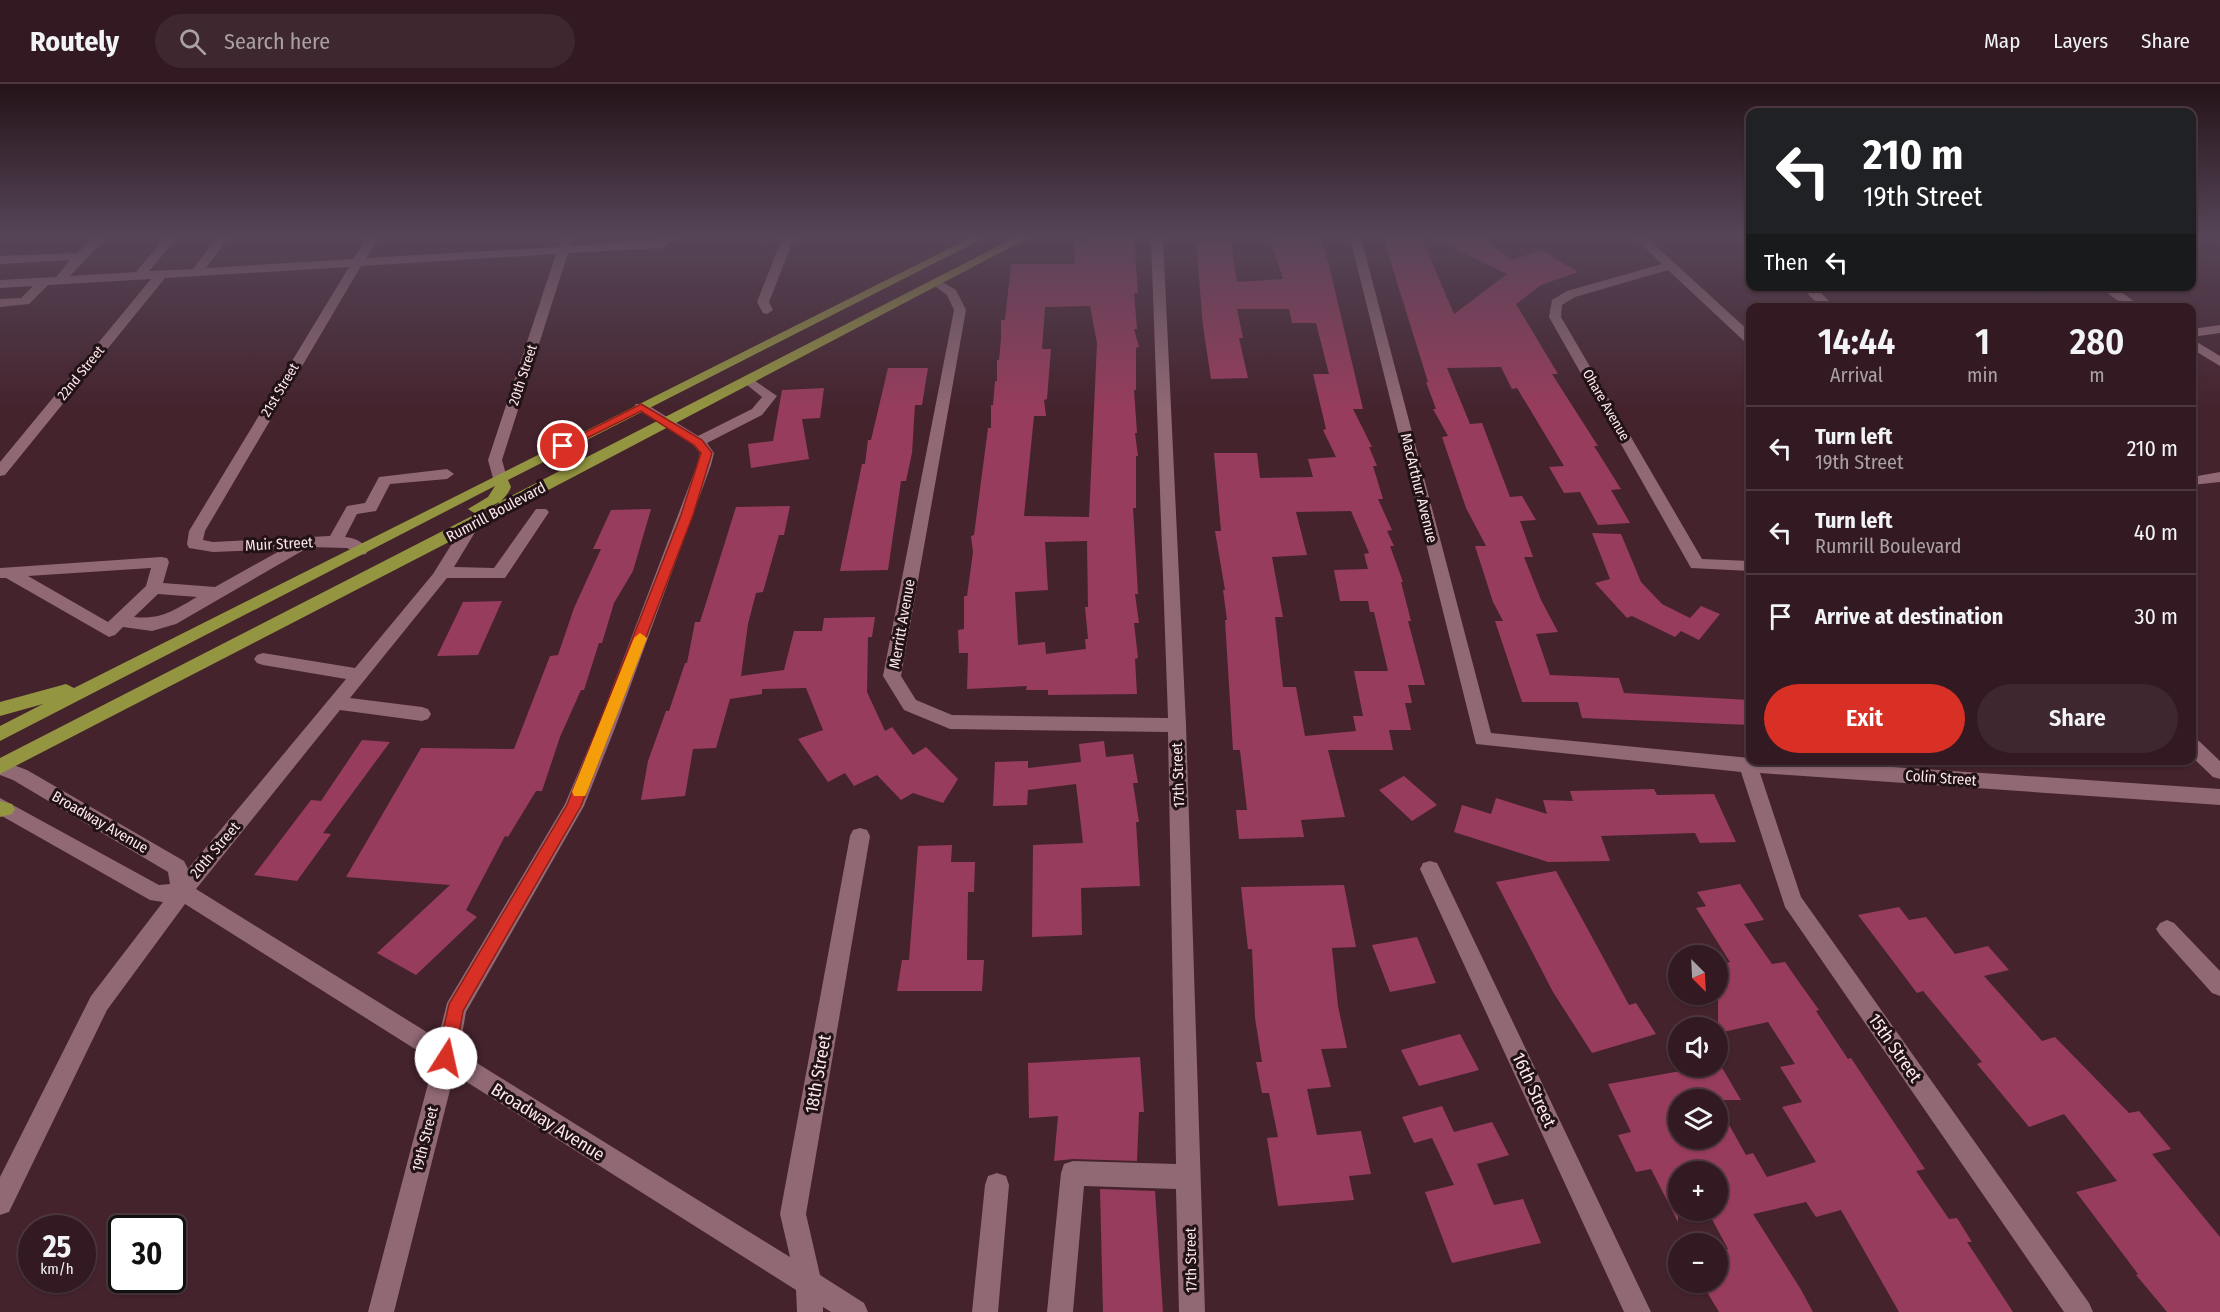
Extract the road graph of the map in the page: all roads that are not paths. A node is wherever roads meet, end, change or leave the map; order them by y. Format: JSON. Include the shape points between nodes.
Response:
{"nodes":[{"id":1,"x":31,"y":295,"type":"edge"},
{"id":2,"x":144,"y":295,"type":"edge"},
{"id":3,"x":337,"y":295,"type":"edge"},
{"id":4,"x":548,"y":295,"type":"edge"},
{"id":5,"x":766,"y":295,"type":"edge"},
{"id":6,"x":862,"y":295,"type":"edge"},
{"id":7,"x":913,"y":295,"type":"edge"},
{"id":8,"x":953,"y":295,"type":"edge"},
{"id":9,"x":1159,"y":295,"type":"edge"},
{"id":10,"x":1370,"y":295,"type":"edge"},
{"id":11,"x":1569,"y":295,"type":"edge"},
{"id":12,"x":1703,"y":295,"type":"edge"},
{"id":13,"x":0,"y":303,"type":"edge"},
{"id":14,"x":768,"y":310,"type":"dead end"},
{"id":15,"x":2220,"y":329,"type":"edge"},
{"id":16,"x":2196,"y":332,"type":"edge"},
{"id":17,"x":1746,"y":335,"type":"edge"},
{"id":18,"x":2196,"y":346,"type":"edge"},
{"id":19,"x":2220,"y":362,"type":"edge"},
{"id":20,"x":748,"y":380,"type":"junction"},
{"id":21,"x":641,"y":407,"type":"junction"},
{"id":22,"x":666,"y":422,"type":"junction"},
{"id":23,"x":698,"y":442,"type":"junction"},
{"id":24,"x":0,"y":472,"type":"edge"},
{"id":25,"x":447,"y":474,"type":"dead end"},
{"id":26,"x":2220,"y":477,"type":"edge"},
{"id":27,"x":501,"y":478,"type":"junction"},
{"id":28,"x":2196,"y":480,"type":"edge"},
{"id":29,"x":540,"y":512,"type":"dead end"},
{"id":30,"x":472,"y":525,"type":"junction"},
{"id":31,"x":335,"y":541,"type":"junction"},
{"id":32,"x":305,"y":543,"type":"junction"},
{"id":33,"x":195,"y":544,"type":"joint"},
{"id":34,"x":430,"y":546,"type":"junction"},
{"id":35,"x":360,"y":550,"type":"junction"},
{"id":36,"x":1746,"y":566,"type":"edge"},
{"id":37,"x":442,"y":572,"type":"junction"},
{"id":38,"x":5,"y":573,"type":"edge"},
{"id":39,"x":154,"y":588,"type":"junction"},
{"id":40,"x":217,"y":593,"type":"junction"},
{"id":41,"x":119,"y":621,"type":"junction"},
{"id":42,"x":263,"y":659,"type":"dead end"},
{"id":43,"x":359,"y":675,"type":"junction"},
{"id":44,"x":114,"y":676,"type":"junction"},
{"id":45,"x":337,"y":703,"type":"junction"},
{"id":46,"x":0,"y":709,"type":"edge"},
{"id":47,"x":422,"y":714,"type":"dead end"},
{"id":48,"x":1177,"y":725,"type":"junction"},
{"id":49,"x":0,"y":734,"type":"edge"},
{"id":50,"x":1483,"y":739,"type":"joint"},
{"id":51,"x":2196,"y":750,"type":"edge"},
{"id":52,"x":1746,"y":765,"type":"edge"},
{"id":53,"x":1748,"y":765,"type":"joint"},
{"id":54,"x":0,"y":767,"type":"edge"},
{"id":55,"x":2220,"y":772,"type":"edge"},
{"id":56,"x":2220,"y":797,"type":"edge"},
{"id":57,"x":2,"y":808,"type":"edge"},
{"id":58,"x":860,"y":836,"type":"dead end"},
{"id":59,"x":1430,"y":869,"type":"dead end"},
{"id":60,"x":182,"y":891,"type":"junction"},
{"id":61,"x":2167,"y":929,"type":"dead end"},
{"id":62,"x":2220,"y":986,"type":"edge"},
{"id":63,"x":446,"y":1058,"type":"junction"},
{"id":64,"x":1190,"y":1177,"type":"junction"},
{"id":65,"x":997,"y":1185,"type":"dead end"},
{"id":66,"x":0,"y":1203,"type":"edge"},
{"id":67,"x":809,"y":1284,"type":"junction"},
{"id":68,"x":381,"y":1312,"type":"edge"},
{"id":69,"x":810,"y":1312,"type":"edge"},
{"id":70,"x":855,"y":1312,"type":"edge"},
{"id":71,"x":985,"y":1312,"type":"edge"},
{"id":72,"x":1060,"y":1312,"type":"edge"},
{"id":73,"x":1192,"y":1312,"type":"edge"},
{"id":74,"x":1638,"y":1312,"type":"edge"},
{"id":75,"x":2080,"y":1312,"type":"edge"}],
"edges":[{"from":1,"to":13,"type":"street","via":[[25,301]]},
{"from":2,"to":24,"type":"street","name":"22nd Street"},
{"from":3,"to":33,"type":"street","name":"21st Street","via":[[196,531]]},
{"from":4,"to":27,"type":"street","name":"20th Street","via":[[495,460]]},
{"from":5,"to":14,"type":"street","via":[[763,302]]},
{"from":6,"to":21,"type":"main road","name":"Rumrill Boulevard"},
{"from":7,"to":20,"type":"main road","name":"Rumrill Boulevard"},
{"from":8,"to":48,"type":"street","name":"Merritt Avenue","via":[[960,310],[892,676],[910,705],[950,722]]},
{"from":9,"to":48,"type":"street","name":"17th Street"},
{"from":10,"to":50,"type":"street","name":"MacArthur Avenue"},
{"from":11,"to":36,"type":"street","name":"Ohare Avenue","via":[[1556,303],[1555,317],[1697,564]]},
{"from":12,"to":17,"type":"street"},
{"from":15,"to":16,"type":"street"},
{"from":18,"to":19,"type":"street"},
{"from":20,"to":22,"type":"main road","name":"Rumrill Boulevard"},
{"from":20,"to":23,"type":"street","via":[[770,396],[757,412]]},
{"from":21,"to":22,"type":"street"},
{"from":21,"to":27,"type":"main road","name":"Rumrill Boulevard"},
{"from":22,"to":23,"type":"street"},
{"from":22,"to":30,"type":"main road","name":"Rumrill Boulevard"},
{"from":23,"to":63,"type":"street","name":"19th Street","via":[[707,453],[705,465],[606,728],[574,806],[455,1010]]},
{"from":25,"to":31,"type":"street","via":[[384,480],[371,508],[352,509]]},
{"from":26,"to":28,"type":"street"},
{"from":27,"to":34,"type":"main road","via":[[500,494],[442,526]]},
{"from":27,"to":35,"type":"main road","name":"Rumrill Boulevard"},
{"from":29,"to":37,"type":"street","via":[[499,574]]},
{"from":30,"to":34,"type":"main road","name":"Rumrill Boulevard"},
{"from":30,"to":37,"type":"street","name":"20th Street"},
{"from":31,"to":32,"type":"street","name":"Muir Street"},
{"from":31,"to":35,"type":"street","name":"Muir Street","via":[[351,543]]},
{"from":32,"to":33,"type":"street","name":"Muir Street","via":[[213,547]]},
{"from":32,"to":40,"type":"street"},
{"from":34,"to":54,"type":"main road","name":"Rumrill Boulevard"},
{"from":35,"to":44,"type":"main road","name":"Rumrill Boulevard"},
{"from":37,"to":43,"type":"street","name":"20th Street"},
{"from":38,"to":39,"type":"street","via":[[161,562]]},
{"from":38,"to":41,"type":"street","via":[[108,631]]},
{"from":39,"to":40,"type":"street"},
{"from":39,"to":41,"type":"street"},
{"from":40,"to":41,"type":"street","via":[[161,623]]},
{"from":42,"to":43,"type":"street"},
{"from":43,"to":45,"type":"street","name":"20th Street"},
{"from":44,"to":46,"type":"main road"},
{"from":44,"to":49,"type":"main road","name":"Rumrill Boulevard"},
{"from":45,"to":47,"type":"street"},
{"from":45,"to":60,"type":"street","name":"20th Street"},
{"from":48,"to":64,"type":"street","name":"17th Street"},
{"from":50,"to":52,"type":"street","name":"Colin Street"},
{"from":51,"to":55,"type":"street"},
{"from":53,"to":56,"type":"street","name":"Colin Street"},
{"from":53,"to":75,"type":"street","name":"15th Street","via":[[1792,901]]},
{"from":54,"to":60,"type":"street","name":"Broadway Avenue","via":[[177,867]]},
{"from":57,"to":60,"type":"street","via":[[157,894]]},
{"from":58,"to":67,"type":"street","name":"18th Street","via":[[793,1214]]},
{"from":59,"to":74,"type":"street","name":"16th Street"},
{"from":60,"to":63,"type":"street","name":"Broadway Avenue"},
{"from":60,"to":66,"type":"street","name":"20th Street","via":[[99,1002]]},
{"from":61,"to":62,"type":"street"},
{"from":63,"to":67,"type":"street","name":"Broadway Avenue"},
{"from":63,"to":68,"type":"street","name":"19th Street"},
{"from":64,"to":72,"type":"street","via":[[1073,1173]]},
{"from":64,"to":73,"type":"street","name":"17th Street"},
{"from":65,"to":71,"type":"street"},
{"from":67,"to":69,"type":"street","name":"18th Street"},
{"from":67,"to":70,"type":"street","name":"Broadway Avenue"}]}
